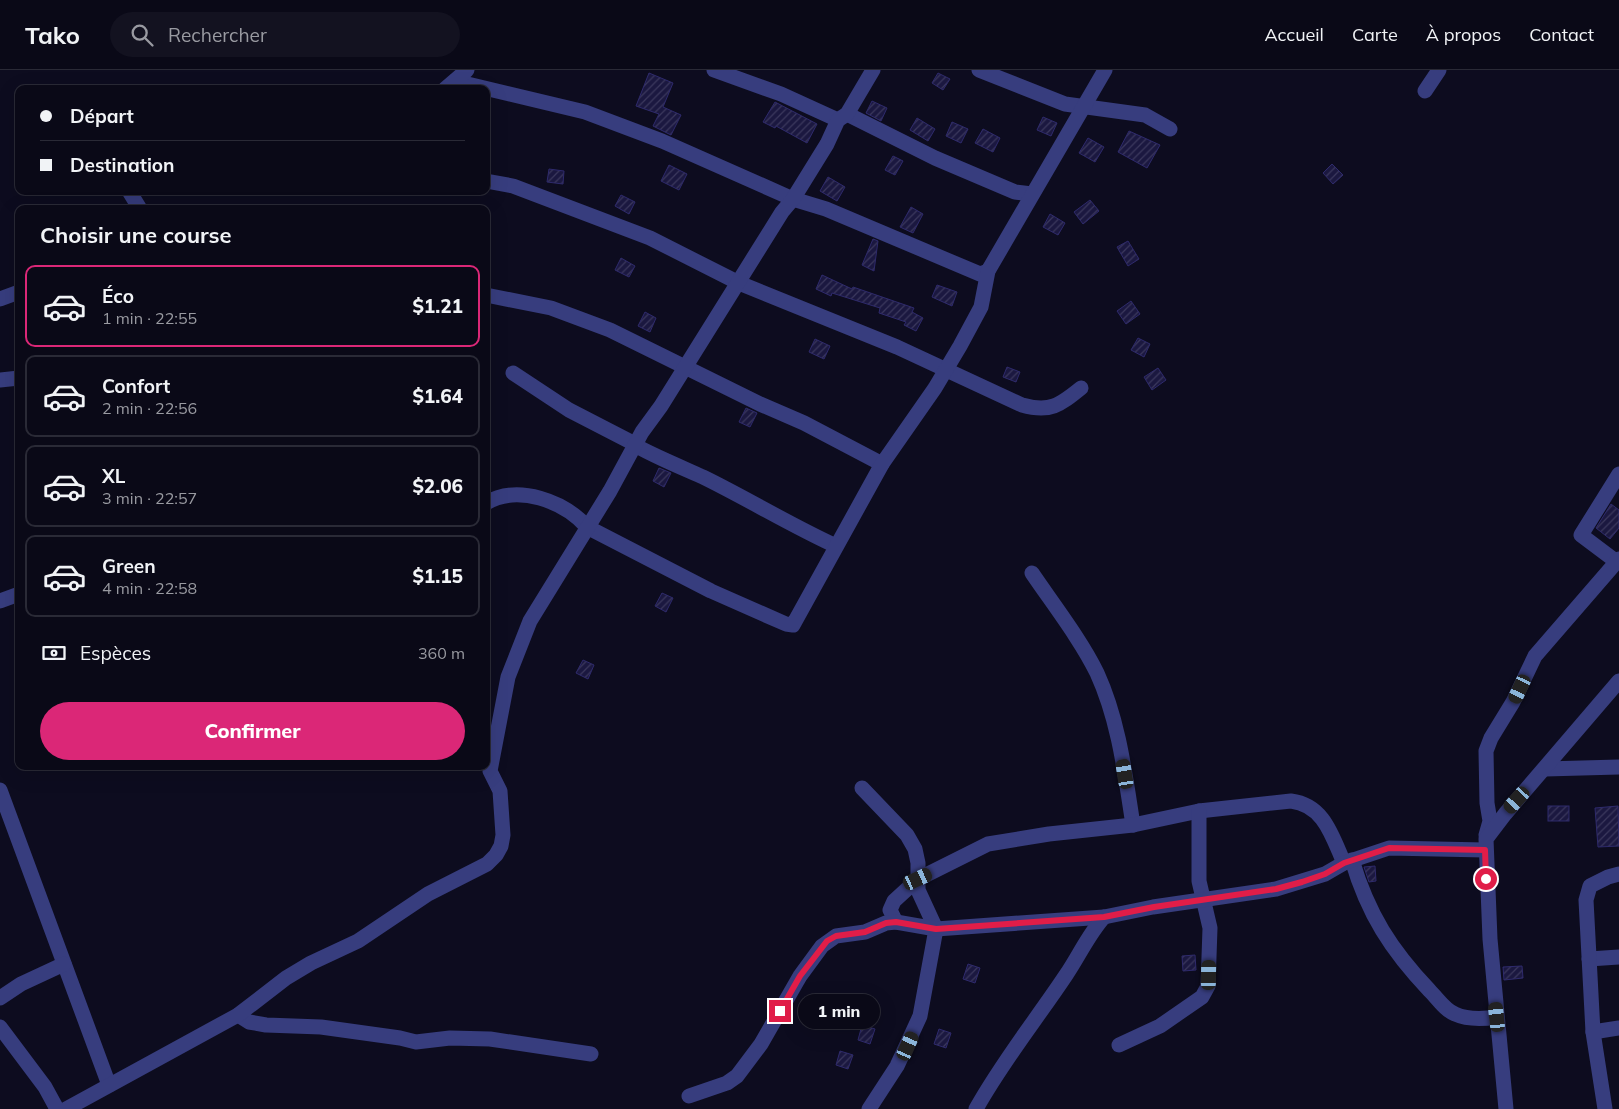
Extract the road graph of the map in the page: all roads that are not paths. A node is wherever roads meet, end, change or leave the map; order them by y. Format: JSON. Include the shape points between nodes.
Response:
{"nodes":[{"id":1,"x":466,"y":70,"type":"edge"},
{"id":2,"x":714,"y":70,"type":"edge"},
{"id":3,"x":873,"y":70,"type":"edge"},
{"id":4,"x":979,"y":70,"type":"edge"},
{"id":5,"x":1105,"y":70,"type":"edge"},
{"id":6,"x":1439,"y":70,"type":"edge"},
{"id":7,"x":450,"y":85,"type":"edge"},
{"id":8,"x":1425,"y":91,"type":"dead end"},
{"id":9,"x":490,"y":93,"type":"edge"},
{"id":10,"x":1082,"y":105,"type":"junction"},
{"id":11,"x":843,"y":117,"type":"junction"},
{"id":12,"x":1170,"y":129,"type":"dead end"},
{"id":13,"x":490,"y":182,"type":"edge"},
{"id":14,"x":1032,"y":194,"type":"junction"},
{"id":15,"x":793,"y":199,"type":"junction"},
{"id":16,"x":988,"y":271,"type":"junction"},
{"id":17,"x":738,"y":283,"type":"junction"},
{"id":18,"x":15,"y":293,"type":"edge"},
{"id":19,"x":490,"y":296,"type":"edge"},
{"id":20,"x":0,"y":299,"type":"edge"},
{"id":21,"x":685,"y":366,"type":"junction"},
{"id":22,"x":946,"y":371,"type":"junction"},
{"id":23,"x":513,"y":373,"type":"dead end"},
{"id":24,"x":15,"y":378,"type":"edge"},
{"id":25,"x":0,"y":380,"type":"edge"},
{"id":26,"x":1081,"y":388,"type":"dead end"},
{"id":27,"x":635,"y":447,"type":"junction"},
{"id":28,"x":882,"y":464,"type":"junction"},
{"id":29,"x":1619,"y":474,"type":"edge"},
{"id":30,"x":490,"y":501,"type":"edge"},
{"id":31,"x":587,"y":527,"type":"junction"},
{"id":32,"x":836,"y":546,"type":"junction"},
{"id":33,"x":1618,"y":561,"type":"edge"},
{"id":34,"x":1032,"y":573,"type":"dead end"},
{"id":35,"x":15,"y":596,"type":"edge"},
{"id":36,"x":0,"y":602,"type":"edge"},
{"id":37,"x":1619,"y":681,"type":"edge"},
{"id":38,"x":1619,"y":767,"type":"edge"},
{"id":39,"x":1545,"y":769,"type":"junction"},
{"id":40,"x":862,"y":788,"type":"dead end"},
{"id":41,"x":0,"y":790,"type":"edge"},
{"id":42,"x":1199,"y":811,"type":"junction"},
{"id":43,"x":1132,"y":825,"type":"junction"},
{"id":44,"x":1485,"y":844,"type":"junction"},
{"id":45,"x":1348,"y":861,"type":"junction"},
{"id":46,"x":1619,"y":874,"type":"edge"},
{"id":47,"x":918,"y":879,"type":"junction"},
{"id":48,"x":1204,"y":901,"type":"junction"},
{"id":49,"x":1104,"y":917,"type":"junction"},
{"id":50,"x":896,"y":922,"type":"junction"},
{"id":51,"x":936,"y":929,"type":"junction"},
{"id":52,"x":1619,"y":957,"type":"edge"},
{"id":53,"x":1588,"y":958,"type":"junction"},
{"id":54,"x":64,"y":964,"type":"junction"},
{"id":55,"x":0,"y":998,"type":"edge"},
{"id":56,"x":238,"y":1015,"type":"junction"},
{"id":57,"x":1497,"y":1017,"type":"junction"},
{"id":58,"x":0,"y":1028,"type":"edge"},
{"id":59,"x":1619,"y":1028,"type":"edge"},
{"id":60,"x":1593,"y":1032,"type":"junction"},
{"id":61,"x":1119,"y":1045,"type":"dead end"},
{"id":62,"x":590,"y":1054,"type":"dead end"},
{"id":63,"x":109,"y":1085,"type":"junction"},
{"id":64,"x":689,"y":1096,"type":"dead end"},
{"id":65,"x":57,"y":1109,"type":"edge"},
{"id":66,"x":66,"y":1109,"type":"edge"},
{"id":67,"x":869,"y":1109,"type":"edge"},
{"id":68,"x":976,"y":1109,"type":"edge"},
{"id":69,"x":1506,"y":1109,"type":"edge"},
{"id":70,"x":1605,"y":1109,"type":"edge"}],
"edges":[{"from":1,"to":7,"type":"street"},
{"from":2,"to":11,"type":"street"},
{"from":3,"to":11,"type":"street"},
{"from":4,"to":10,"type":"street","via":[[1065,104]]},
{"from":5,"to":10,"type":"street"},
{"from":6,"to":8,"type":"street"},
{"from":9,"to":15,"type":"street","via":[[586,112],[737,172]]},
{"from":10,"to":12,"type":"street","via":[[1145,115]]},
{"from":10,"to":14,"type":"street"},
{"from":11,"to":14,"type":"street","via":[[1015,192]]},
{"from":11,"to":15,"type":"street"},
{"from":13,"to":17,"type":"street","via":[[513,186],[650,238]]},
{"from":14,"to":16,"type":"street"},
{"from":15,"to":16,"type":"street","via":[[826,209],[980,274]]},
{"from":15,"to":17,"type":"street"},
{"from":16,"to":22,"type":"street","via":[[981,307]]},
{"from":17,"to":21,"type":"street"},
{"from":17,"to":22,"type":"street","via":[[897,347]]},
{"from":18,"to":20,"type":"street"},
{"from":19,"to":21,"type":"street","via":[[519,300],[580,318]]},
{"from":21,"to":27,"type":"street"},
{"from":21,"to":28,"type":"street"},
{"from":22,"to":26,"type":"street","via":[[1022,405],[1039,409],[1051,408]]},
{"from":22,"to":28,"type":"street"},
{"from":23,"to":27,"type":"street","via":[[569,410]]},
{"from":24,"to":25,"type":"street"},
{"from":27,"to":31,"type":"street"},
{"from":27,"to":32,"type":"street","via":[[714,482],[790,526]]},
{"from":28,"to":32,"type":"street"},
{"from":29,"to":33,"type":"street","via":[[1581,535]]},
{"from":30,"to":31,"type":"street","via":[[504,495],[542,499],[576,515]]},
{"from":31,"to":32,"type":"street","via":[[720,595],[793,625]]},
{"from":31,"to":56,"type":"street","via":[[530,621],[508,677],[490,771],[500,791],[503,835],[496,855],[487,864],[428,894],[358,941],[286,978]]},
{"from":33,"to":44,"type":"street","via":[[1547,639],[1491,738],[1486,751],[1490,821]]},
{"from":34,"to":43,"type":"street","via":[[1096,671],[1106,696],[1121,749]]},
{"from":35,"to":36,"type":"street"},
{"from":37,"to":39,"type":"street"},
{"from":38,"to":39,"type":"street"},
{"from":39,"to":44,"type":"street","via":[[1505,814]]},
{"from":40,"to":47,"type":"street","via":[[915,849]]},
{"from":41,"to":54,"type":"street"},
{"from":42,"to":43,"type":"street"},
{"from":42,"to":45,"type":"street","via":[[1303,802],[1321,816]]},
{"from":42,"to":48,"type":"street","via":[[1199,881]]},
{"from":43,"to":47,"type":"street","via":[[988,844]]},
{"from":44,"to":45,"type":"street","via":[[1389,848]]},
{"from":44,"to":57,"type":"street"},
{"from":45,"to":48,"type":"street","via":[[1302,882]]},
{"from":45,"to":57,"type":"street","via":[[1382,932],[1424,984],[1455,1014],[1485,1019]]},
{"from":46,"to":53,"type":"street","via":[[1590,886],[1586,900]]},
{"from":47,"to":50,"type":"street","via":[[894,901],[890,910]]},
{"from":47,"to":51,"type":"street","via":[[922,902]]},
{"from":48,"to":49,"type":"street"},
{"from":48,"to":61,"type":"street","via":[[1208,910],[1210,945],[1208,986],[1202,997],[1160,1026]]},
{"from":49,"to":51,"type":"street"},
{"from":49,"to":68,"type":"street"},
{"from":50,"to":51,"type":"street"},
{"from":50,"to":64,"type":"street","via":[[827,941],[800,976],[761,1044],[737,1076]]},
{"from":51,"to":67,"type":"street","via":[[920,1016],[897,1066]]},
{"from":52,"to":53,"type":"street"},
{"from":53,"to":60,"type":"street"},
{"from":54,"to":55,"type":"street","via":[[21,984]]},
{"from":54,"to":63,"type":"street"},
{"from":56,"to":62,"type":"street","via":[[249,1022],[322,1027],[416,1042],[490,1038]]},
{"from":56,"to":63,"type":"street"},
{"from":57,"to":69,"type":"street"},
{"from":58,"to":65,"type":"street","via":[[45,1087]]},
{"from":59,"to":60,"type":"street"},
{"from":60,"to":70,"type":"street"},
{"from":63,"to":66,"type":"street"}]}
